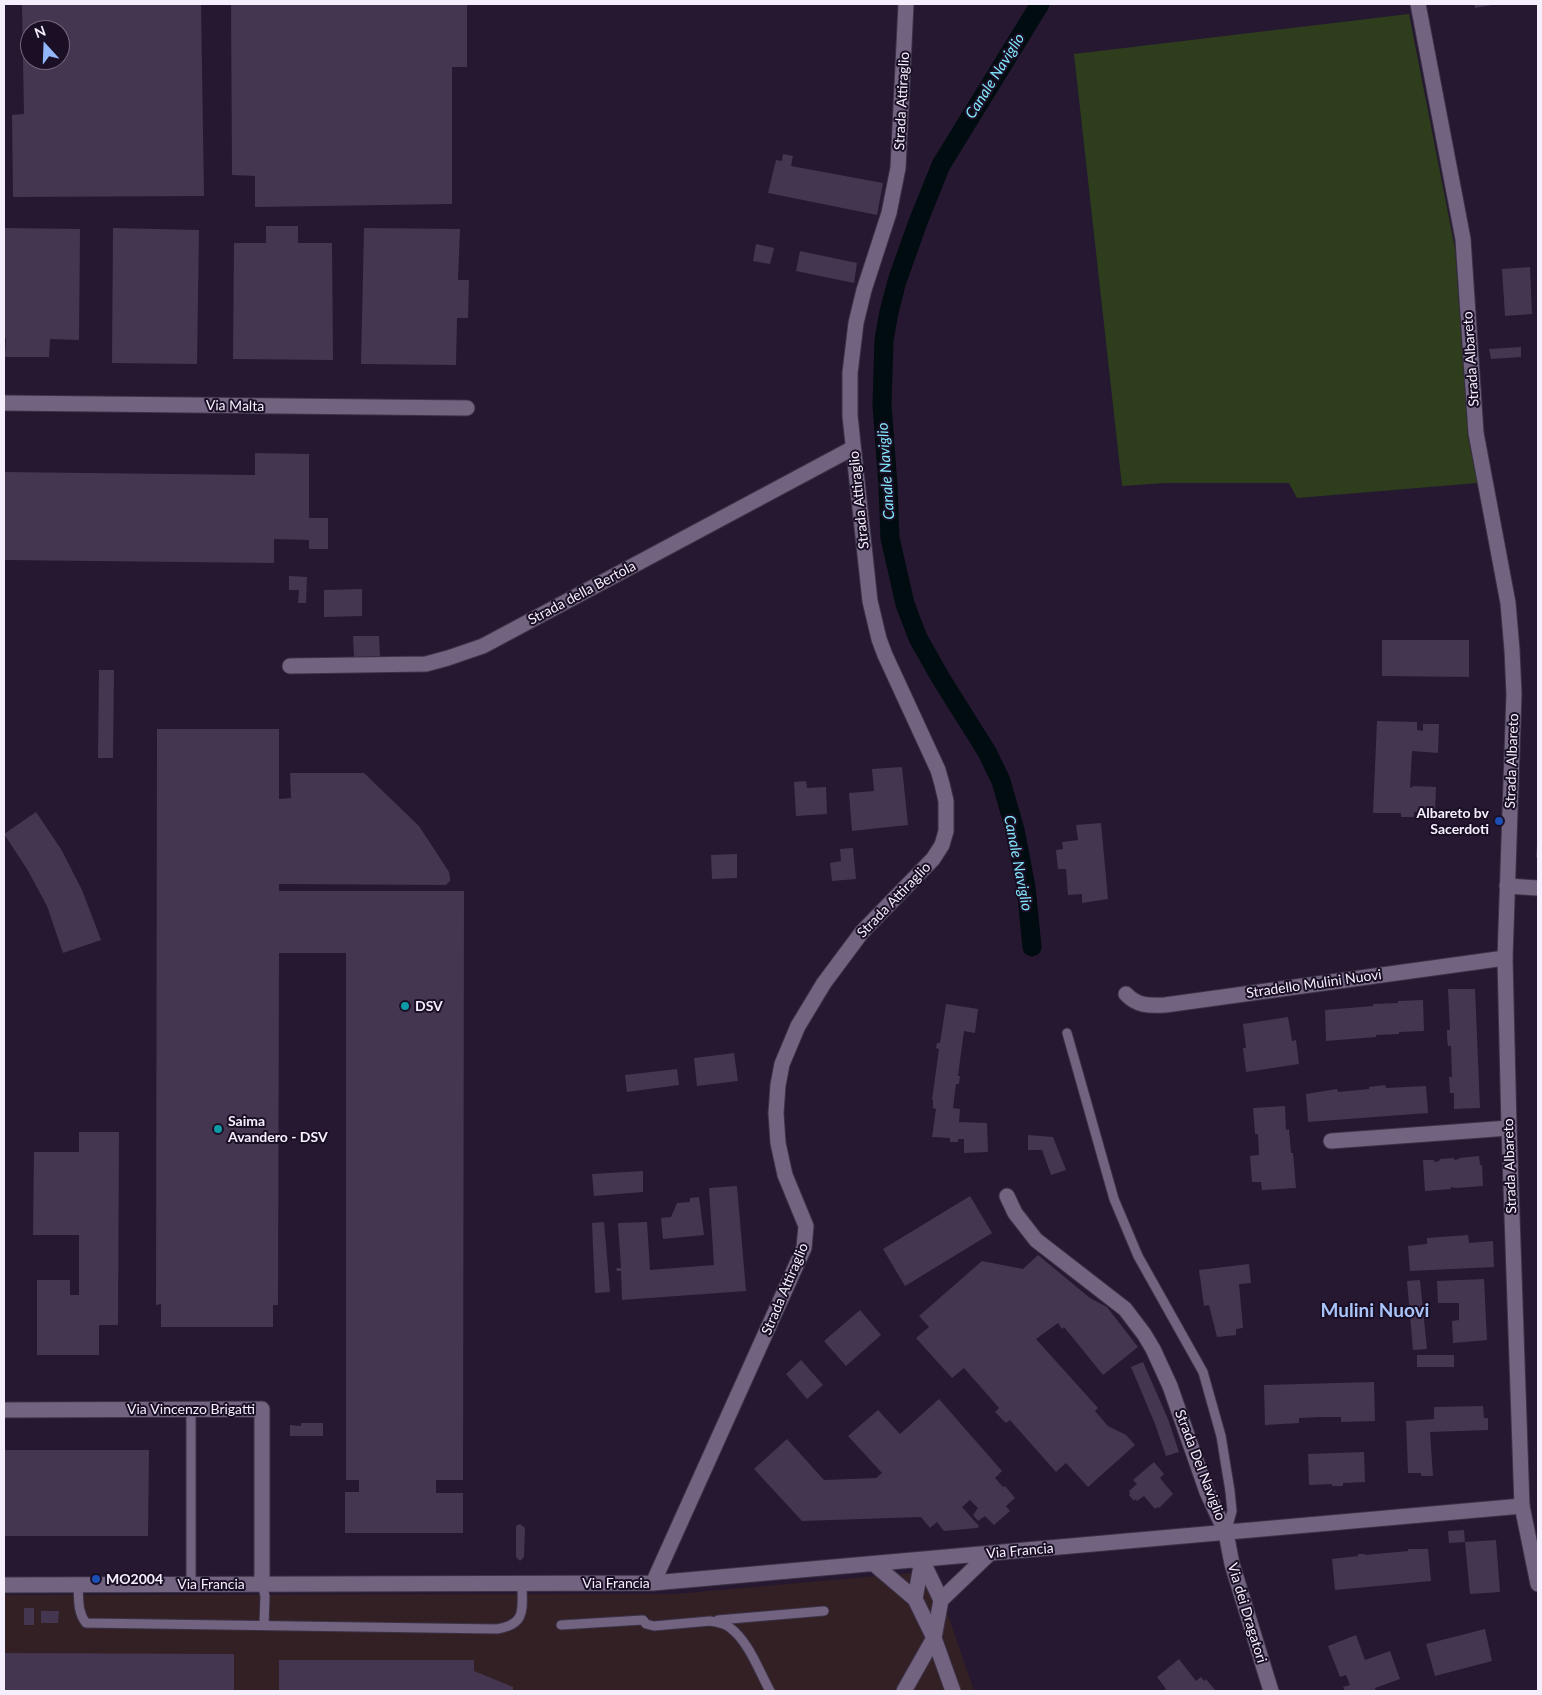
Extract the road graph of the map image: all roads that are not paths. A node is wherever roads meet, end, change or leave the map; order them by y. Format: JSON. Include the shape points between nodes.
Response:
{"nodes":[{"id":1,"x":906,"y":4,"type":"edge"},
{"id":2,"x":1418,"y":4,"type":"edge"},
{"id":3,"x":4,"y":404,"type":"edge"},
{"id":4,"x":467,"y":408,"type":"dead end"},
{"id":5,"x":853,"y":448,"type":"junction"},
{"id":6,"x":290,"y":666,"type":"dead end"},
{"id":7,"x":1507,"y":886,"type":"junction"},
{"id":8,"x":1538,"y":888,"type":"edge"},
{"id":9,"x":1505,"y":958,"type":"junction"},
{"id":10,"x":1126,"y":994,"type":"dead end"},
{"id":11,"x":1067,"y":1033,"type":"dead end"},
{"id":12,"x":1509,"y":1128,"type":"junction"},
{"id":13,"x":1331,"y":1141,"type":"dead end"},
{"id":14,"x":1007,"y":1196,"type":"dead end"},
{"id":15,"x":190,"y":1409,"type":"junction"},
{"id":16,"x":4,"y":1410,"type":"edge"},
{"id":17,"x":1522,"y":1506,"type":"junction"},
{"id":18,"x":1226,"y":1533,"type":"junction"},
{"id":19,"x":989,"y":1554,"type":"junction"},
{"id":20,"x":922,"y":1560,"type":"junction"},
{"id":21,"x":874,"y":1564,"type":"junction"},
{"id":22,"x":653,"y":1583,"type":"junction"},
{"id":23,"x":191,"y":1584,"type":"junction"},
{"id":24,"x":262,"y":1584,"type":"junction"},
{"id":25,"x":522,"y":1584,"type":"junction"},
{"id":26,"x":1538,"y":1584,"type":"edge"},
{"id":27,"x":4,"y":1585,"type":"edge"},
{"id":28,"x":78,"y":1585,"type":"junction"},
{"id":29,"x":915,"y":1599,"type":"junction"},
{"id":30,"x":941,"y":1600,"type":"junction"},
{"id":31,"x":824,"y":1611,"type":"dead end"},
{"id":32,"x":710,"y":1621,"type":"junction"},
{"id":33,"x":264,"y":1625,"type":"junction"},
{"id":34,"x":561,"y":1626,"type":"dead end"},
{"id":35,"x":934,"y":1638,"type":"junction"},
{"id":36,"x":770,"y":1691,"type":"edge"},
{"id":37,"x":904,"y":1691,"type":"edge"},
{"id":38,"x":953,"y":1691,"type":"edge"},
{"id":39,"x":1271,"y":1691,"type":"edge"}],
"edges":[{"from":1,"to":5,"type":"street","name":"Strada Attiraglio","via":[[898,168],[889,213],[856,323],[850,372]]},
{"from":2,"to":7,"type":"street","name":"Strada Albareto","via":[[1462,240],[1476,433],[1508,603],[1514,694]]},
{"from":3,"to":4,"type":"street","name":"Via Malta"},
{"from":5,"to":6,"type":"street","name":"Strada della Bertola","via":[[483,646],[426,664]]},
{"from":5,"to":22,"type":"street","name":"Strada Attiraglio","via":[[874,622],[885,654],[938,770],[946,801],[946,831],[933,859],[862,932],[824,982],[798,1026],[782,1064],[776,1113],[778,1143],[784,1175],[806,1226],[804,1248]]},
{"from":7,"to":8,"type":"street"},
{"from":7,"to":9,"type":"street","name":"Strada Albareto"},
{"from":9,"to":10,"type":"street","name":"Stradello Mulini Nuovi","via":[[1164,1005],[1136,1003]]},
{"from":9,"to":12,"type":"street","name":"Strada Albareto"},
{"from":11,"to":18,"type":"lane","via":[[1114,1199],[1138,1256],[1209,1387],[1230,1491],[1232,1510]]},
{"from":12,"to":13,"type":"street"},
{"from":12,"to":17,"type":"street","name":"Strada Albareto"},
{"from":14,"to":18,"type":"street","name":"Strada Del Naviglio","via":[[1015,1213],[1036,1240],[1125,1309],[1144,1334],[1170,1386],[1195,1462]]},
{"from":15,"to":16,"type":"street","name":"Via Vincenzo Brigatti"},
{"from":15,"to":23,"type":"lane"},
{"from":15,"to":24,"type":"street","name":"Via Vincenzo Brigatti","via":[[262,1409]]},
{"from":17,"to":18,"type":"street","name":"Strada Del Naviglio"},
{"from":17,"to":26,"type":"street","name":"Strada Albareto"},
{"from":18,"to":19,"type":"street","name":"Via Francia"},
{"from":18,"to":39,"type":"street","name":"Via dei Dragatori","via":[[1232,1564]]},
{"from":19,"to":20,"type":"street","name":"Via Francia"},
{"from":19,"to":30,"type":"street"},
{"from":20,"to":21,"type":"street","name":"Via Francia"},
{"from":20,"to":29,"type":"street"},
{"from":20,"to":30,"type":"street"},
{"from":21,"to":22,"type":"street","name":"Via Francia"},
{"from":21,"to":29,"type":"street"},
{"from":22,"to":25,"type":"street","name":"Via Francia"},
{"from":23,"to":24,"type":"street","name":"Via Francia"},
{"from":23,"to":28,"type":"street","name":"Via Francia"},
{"from":24,"to":25,"type":"street","name":"Via Francia"},
{"from":24,"to":33,"type":"lane"},
{"from":25,"to":33,"type":"lane","via":[[519,1619],[497,1629]]},
{"from":27,"to":28,"type":"street","name":"Via Francia"},
{"from":28,"to":33,"type":"lane","via":[[79,1610],[86,1623]]},
{"from":29,"to":35,"type":"street"},
{"from":30,"to":35,"type":"street"},
{"from":31,"to":32,"type":"lane"},
{"from":32,"to":34,"type":"lane","via":[[663,1626],[646,1624],[643,1620]]},
{"from":32,"to":36,"type":"lane","via":[[728,1626],[738,1634]]},
{"from":35,"to":37,"type":"street"},
{"from":35,"to":38,"type":"street"}]}
